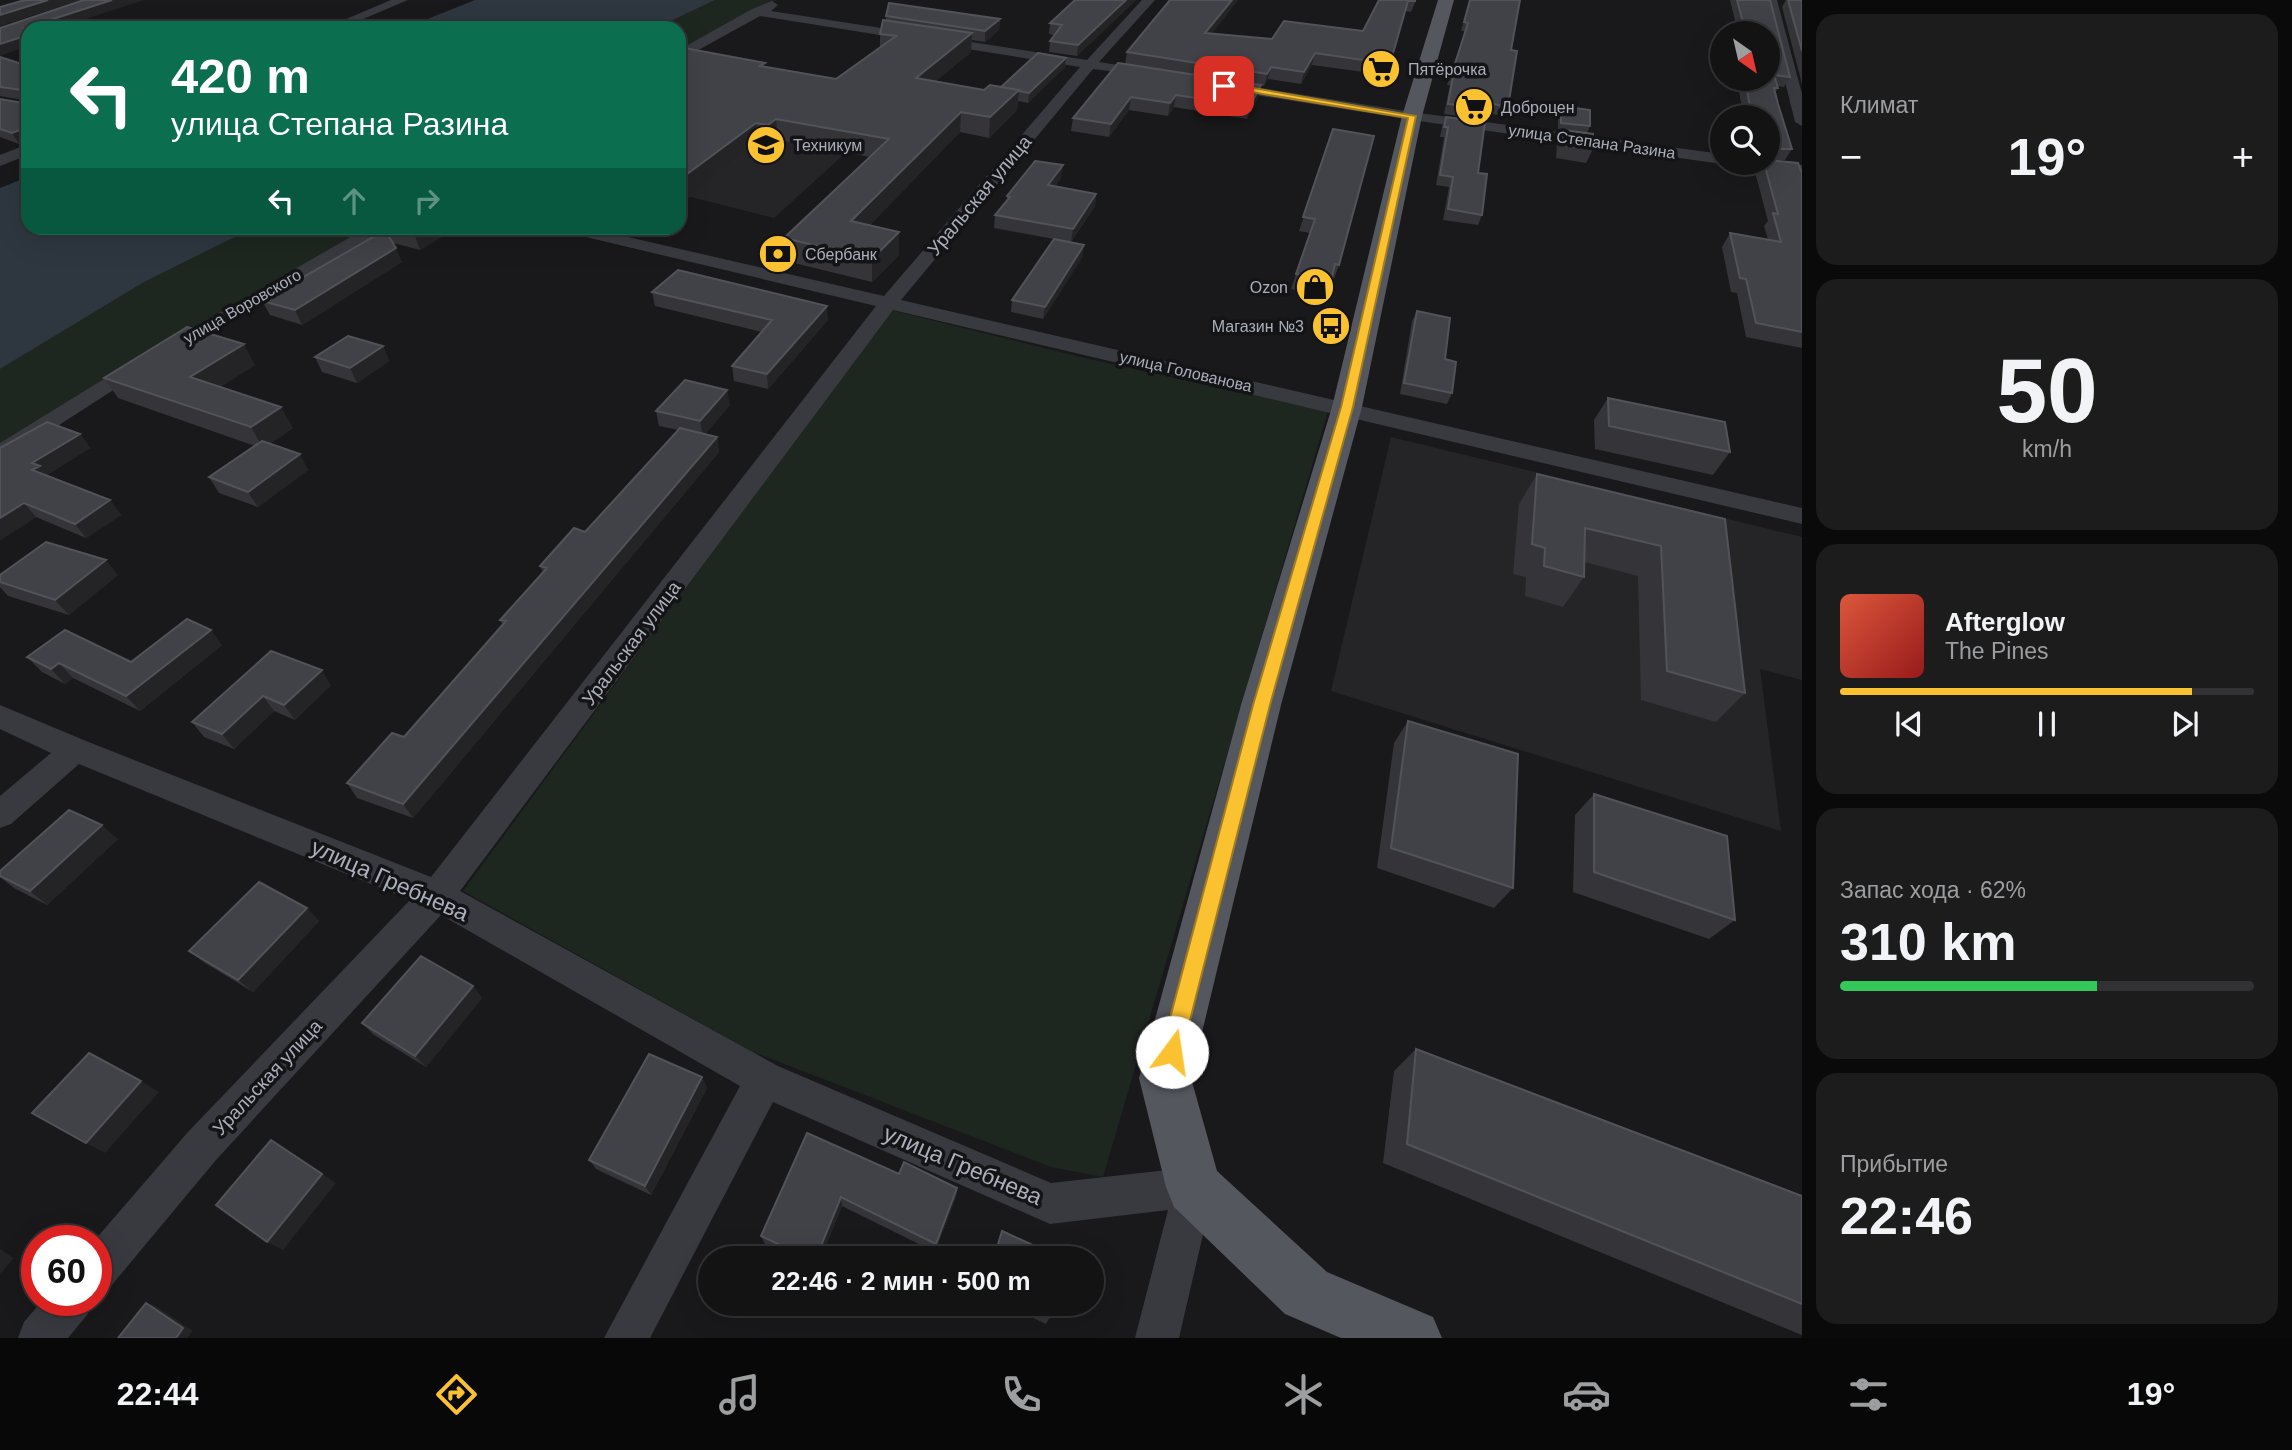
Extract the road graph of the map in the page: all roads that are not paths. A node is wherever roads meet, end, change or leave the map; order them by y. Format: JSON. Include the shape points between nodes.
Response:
{"nodes":[{"id":1,"x":402,"y":0,"type":"edge"},
{"id":2,"x":784,"y":0,"type":"edge"},
{"id":3,"x":1149,"y":0,"type":"edge"},
{"id":4,"x":1446,"y":0,"type":"edge"},
{"id":5,"x":1770,"y":0,"type":"edge"},
{"id":6,"x":756,"y":12,"type":"junction"},
{"id":7,"x":349,"y":21,"type":"edge"},
{"id":8,"x":686,"y":50,"type":"edge"},
{"id":9,"x":1090,"y":64,"type":"junction"},
{"id":10,"x":1170,"y":77,"type":"edge"},
{"id":11,"x":1211,"y":84,"type":"edge"},
{"id":12,"x":1798,"y":97,"type":"edge"},
{"id":13,"x":1412,"y":116,"type":"junction"},
{"id":14,"x":1802,"y":122,"type":"edge"},
{"id":15,"x":21,"y":152,"type":"edge"},
{"id":16,"x":1710,"y":157,"type":"edge"},
{"id":17,"x":0,"y":161,"type":"edge"},
{"id":18,"x":1780,"y":167,"type":"edge"},
{"id":19,"x":1802,"y":170,"type":"edge"},
{"id":20,"x":366,"y":235,"type":"edge"},
{"id":21,"x":599,"y":235,"type":"edge"},
{"id":22,"x":888,"y":303,"type":"junction"},
{"id":23,"x":1347,"y":407,"type":"junction"},
{"id":24,"x":0,"y":453,"type":"edge"},
{"id":25,"x":1802,"y":516,"type":"edge"},
{"id":26,"x":0,"y":716,"type":"edge"},
{"id":27,"x":75,"y":750,"type":"junction"},
{"id":28,"x":0,"y":815,"type":"edge"},
{"id":29,"x":437,"y":895,"type":"junction"},
{"id":30,"x":765,"y":1079,"type":"junction"},
{"id":31,"x":1194,"y":1187,"type":"junction"},
{"id":32,"x":112,"y":1252,"type":"edge"},
{"id":33,"x":59,"y":1316,"type":"edge"},
{"id":34,"x":40,"y":1338,"type":"edge"},
{"id":35,"x":626,"y":1338,"type":"edge"},
{"id":36,"x":1157,"y":1338,"type":"edge"},
{"id":37,"x":1412,"y":1338,"type":"edge"}],
"edges":[{"from":1,"to":7,"type":"street"},
{"from":2,"to":6,"type":"street"},
{"from":3,"to":9,"type":"street","name":"Уральская улица"},
{"from":4,"to":13,"type":"main road"},
{"from":5,"to":12,"type":"street"},
{"from":6,"to":8,"type":"street"},
{"from":6,"to":9,"type":"street"},
{"from":9,"to":10,"type":"street"},
{"from":9,"to":22,"type":"street","name":"Уральская улица"},
{"from":11,"to":13,"type":"street","name":"улица Степана Разина"},
{"from":12,"to":14,"type":"street"},
{"from":13,"to":16,"type":"street","name":"улица Степана Разина"},
{"from":13,"to":23,"type":"main road"},
{"from":15,"to":17,"type":"street"},
{"from":18,"to":19,"type":"street"},
{"from":20,"to":24,"type":"street","name":"улица Воровского"},
{"from":21,"to":22,"type":"street","name":"улица Голованова"},
{"from":22,"to":23,"type":"street","name":"улица Голованова"},
{"from":22,"to":29,"type":"street","name":"Уральская улица"},
{"from":23,"to":25,"type":"street","name":"улица Голованова"},
{"from":23,"to":31,"type":"main road","via":[[1261,705],[1165,1079]]},
{"from":26,"to":27,"type":"street","name":"улица Гребнева"},
{"from":27,"to":28,"type":"street"},
{"from":27,"to":29,"type":"street","name":"улица Гребнева"},
{"from":29,"to":30,"type":"street","name":"улица Гребнева"},
{"from":29,"to":32,"type":"street","name":"Уральская улица","via":[[202,1146]]},
{"from":30,"to":31,"type":"street","name":"улица Гребнева","via":[[1050,1204]]},
{"from":30,"to":35,"type":"street"},
{"from":31,"to":36,"type":"street"},
{"from":31,"to":37,"type":"main road","via":[[1306,1293]]},
{"from":33,"to":34,"type":"street"}]}
